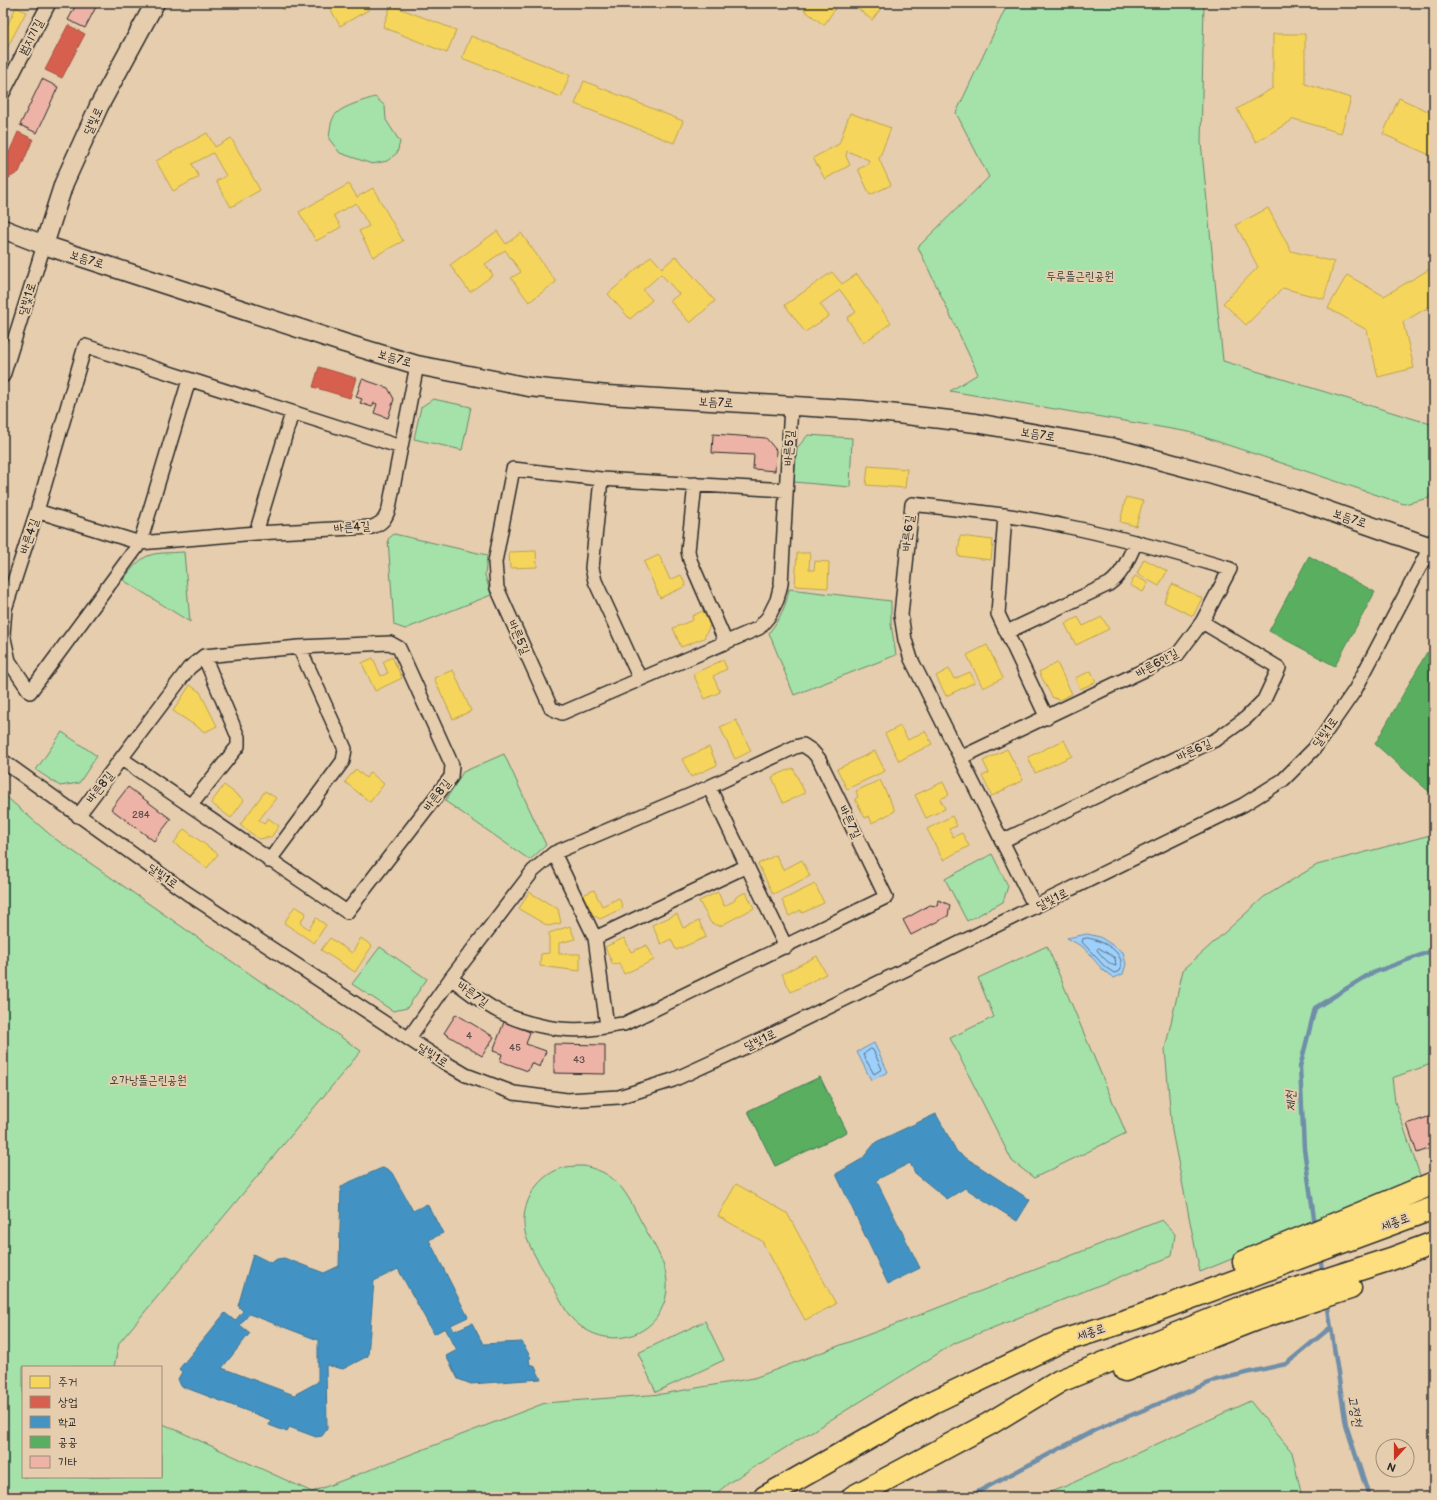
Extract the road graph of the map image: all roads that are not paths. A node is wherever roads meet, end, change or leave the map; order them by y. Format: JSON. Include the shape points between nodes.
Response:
{"nodes":[{"id":1,"x":49,"y":3,"type":"edge"},
{"id":2,"x":155,"y":3,"type":"edge"},
{"id":3,"x":3,"y":94,"type":"edge"},
{"id":4,"x":3,"y":229,"type":"edge"},
{"id":5,"x":44,"y":245,"type":"junction"},
{"id":6,"x":416,"y":365,"type":"junction"},
{"id":7,"x":3,"y":376,"type":"edge"},
{"id":8,"x":189,"y":380,"type":"junction"},
{"id":9,"x":791,"y":406,"type":"junction"},
{"id":10,"x":292,"y":413,"type":"junction"},
{"id":11,"x":401,"y":447,"type":"junction"},
{"id":12,"x":601,"y":479,"type":"junction"},
{"id":13,"x":695,"y":484,"type":"junction"},
{"id":14,"x":786,"y":490,"type":"junction"},
{"id":15,"x":37,"y":511,"type":"junction"},
{"id":16,"x":1005,"y":515,"type":"junction"},
{"id":17,"x":256,"y":533,"type":"junction"},
{"id":18,"x":1136,"y":542,"type":"junction"},
{"id":19,"x":140,"y":543,"type":"junction"},
{"id":20,"x":1433,"y":545,"type":"edge"},
{"id":21,"x":1230,"y":569,"type":"joint"},
{"id":22,"x":1202,"y":622,"type":"junction"},
{"id":23,"x":1007,"y":632,"type":"junction"},
{"id":24,"x":726,"y":643,"type":"junction"},
{"id":25,"x":298,"y":647,"type":"junction"},
{"id":26,"x":204,"y":656,"type":"junction"},
{"id":27,"x":640,"y":679,"type":"junction"},
{"id":28,"x":1047,"y":718,"type":"junction"},
{"id":29,"x":960,"y":758,"type":"junction"},
{"id":30,"x":122,"y":759,"type":"junction"},
{"id":31,"x":3,"y":761,"type":"edge"},
{"id":32,"x":709,"y":787,"type":"junction"},
{"id":33,"x":191,"y":805,"type":"junction"},
{"id":34,"x":78,"y":816,"type":"junction"},
{"id":35,"x":1002,"y":841,"type":"junction"},
{"id":36,"x":554,"y":853,"type":"junction"},
{"id":37,"x":269,"y":861,"type":"junction"},
{"id":38,"x":747,"y":866,"type":"junction"},
{"id":39,"x":1035,"y":907,"type":"junction"},
{"id":40,"x":595,"y":938,"type":"junction"},
{"id":41,"x":786,"y":947,"type":"junction"},
{"id":42,"x":451,"y":978,"type":"junction"},
{"id":43,"x":607,"y":1026,"type":"junction"},
{"id":44,"x":409,"y":1038,"type":"junction"},
{"id":45,"x":1434,"y":1183,"type":"edge"},
{"id":46,"x":1434,"y":1208,"type":"edge"},
{"id":47,"x":1434,"y":1243,"type":"edge"},
{"id":48,"x":1434,"y":1259,"type":"edge"},
{"id":49,"x":1395,"y":1265,"type":"junction"},
{"id":50,"x":1244,"y":1269,"type":"junction"},
{"id":51,"x":766,"y":1497,"type":"edge"},
{"id":52,"x":853,"y":1497,"type":"edge"}],
"edges":[{"from":1,"to":3,"type":"street","name":"범지기길"},
{"from":2,"to":5,"type":"street","name":"달빛로","via":[[99,106],[64,183]]},
{"from":4,"to":5,"type":"street","name":"보듬7로"},
{"from":5,"to":6,"type":"street","name":"보듬7로"},
{"from":5,"to":7,"type":"street","name":"달빛1로"},
{"from":6,"to":9,"type":"street","name":"보듬7로","via":[[529,386],[608,395]]},
{"from":6,"to":11,"type":"street","name":"바른4길"},
{"from":8,"to":10,"type":"street","name":"바른4길"},
{"from":8,"to":15,"type":"street","name":"바른4길","via":[[85,346]]},
{"from":8,"to":19,"type":"street"},
{"from":9,"to":14,"type":"street","name":"바른5길"},
{"from":9,"to":20,"type":"street","name":"보듬7로","via":[[862,410],[976,423],[1110,447],[1196,470]]},
{"from":10,"to":11,"type":"street","name":"바른4길"},
{"from":10,"to":17,"type":"street"},
{"from":11,"to":17,"type":"street","name":"바른4길","via":[[389,508],[386,518],[380,524],[372,527]]},
{"from":12,"to":13,"type":"street","name":"바른5길"},
{"from":12,"to":27,"type":"street","via":[[592,568],[595,581]]},
{"from":12,"to":27,"type":"street","name":"바른5길","via":[[513,469],[495,562],[495,575],[498,588],[551,708],[562,713]]},
{"from":13,"to":14,"type":"street","name":"바른5길"},
{"from":13,"to":24,"type":"street","via":[[688,551]]},
{"from":14,"to":24,"type":"street","name":"바른5길","via":[[781,584],[777,600],[759,628]]},
{"from":15,"to":19,"type":"street"},
{"from":15,"to":19,"type":"street","name":"바른4길","via":[[5,609],[3,634],[9,661],[30,692]]},
{"from":16,"to":18,"type":"street","name":"바른6길"},
{"from":16,"to":23,"type":"street","via":[[998,614]]},
{"from":16,"to":29,"type":"street","name":"바른6길","via":[[912,504],[901,615],[904,640]]},
{"from":17,"to":19,"type":"street","name":"바른4길"},
{"from":18,"to":21,"type":"street","name":"바른6길"},
{"from":18,"to":23,"type":"street","via":[[1118,578]]},
{"from":20,"to":39,"type":"street","name":"달빛1로","via":[[1356,690],[1314,749],[1283,780],[1243,805]]},
{"from":21,"to":22,"type":"street","name":"바른6안길"},
{"from":22,"to":28,"type":"street","name":"바른6안길","via":[[1178,654]]},
{"from":22,"to":35,"type":"street","name":"바른6길","via":[[1279,668],[1264,700],[1246,718],[1217,739]]},
{"from":23,"to":28,"type":"street"},
{"from":24,"to":27,"type":"street","name":"바른5길"},
{"from":25,"to":26,"type":"street","name":"바른8길"},
{"from":25,"to":37,"type":"street","via":[[345,749],[343,761]]},
{"from":25,"to":37,"type":"street","name":"바른8길","via":[[390,643],[399,648],[452,765],[452,772],[451,777],[347,912]]},
{"from":26,"to":30,"type":"street","name":"바른8길","via":[[189,668]]},
{"from":26,"to":33,"type":"street","via":[[238,737],[238,746]]},
{"from":28,"to":29,"type":"street","name":"바른6안길"},
{"from":29,"to":35,"type":"street","name":"바른6길"},
{"from":30,"to":33,"type":"street","name":"바른8길"},
{"from":30,"to":34,"type":"street","name":"바른8길"},
{"from":31,"to":34,"type":"street","name":"달빛1로"},
{"from":32,"to":36,"type":"street","name":"바른7길"},
{"from":32,"to":38,"type":"street"},
{"from":32,"to":41,"type":"street","name":"바른7길","via":[[803,745],[819,759],[886,898]]},
{"from":33,"to":37,"type":"street","name":"바른8길"},
{"from":34,"to":44,"type":"street","name":"달빛1로","via":[[187,893]]},
{"from":35,"to":39,"type":"street","name":"바른6길"},
{"from":36,"to":40,"type":"street"},
{"from":36,"to":42,"type":"street","name":"바른7길","via":[[533,871]]},
{"from":38,"to":40,"type":"street"},
{"from":38,"to":41,"type":"street"},
{"from":39,"to":44,"type":"street","name":"달빛1로","via":[[688,1074],[619,1097],[567,1100],[514,1092],[466,1075]]},
{"from":40,"to":43,"type":"street"},
{"from":41,"to":43,"type":"street","name":"바른7길","via":[[647,1014],[624,1024]]},
{"from":42,"to":43,"type":"street","name":"바른7길","via":[[499,1011],[526,1021],[560,1029]]},
{"from":42,"to":44,"type":"street"},
{"from":45,"to":50,"type":"highway","via":[[1373,1207]]},
{"from":46,"to":50,"type":"highway","name":"세종로","via":[[1379,1228]]},
{"from":47,"to":49,"type":"highway"},
{"from":48,"to":49,"type":"highway"},
{"from":49,"to":52,"type":"highway","via":[[1255,1311],[989,1424]]},
{"from":50,"to":51,"type":"highway","via":[[1059,1342],[933,1402]]}]}
